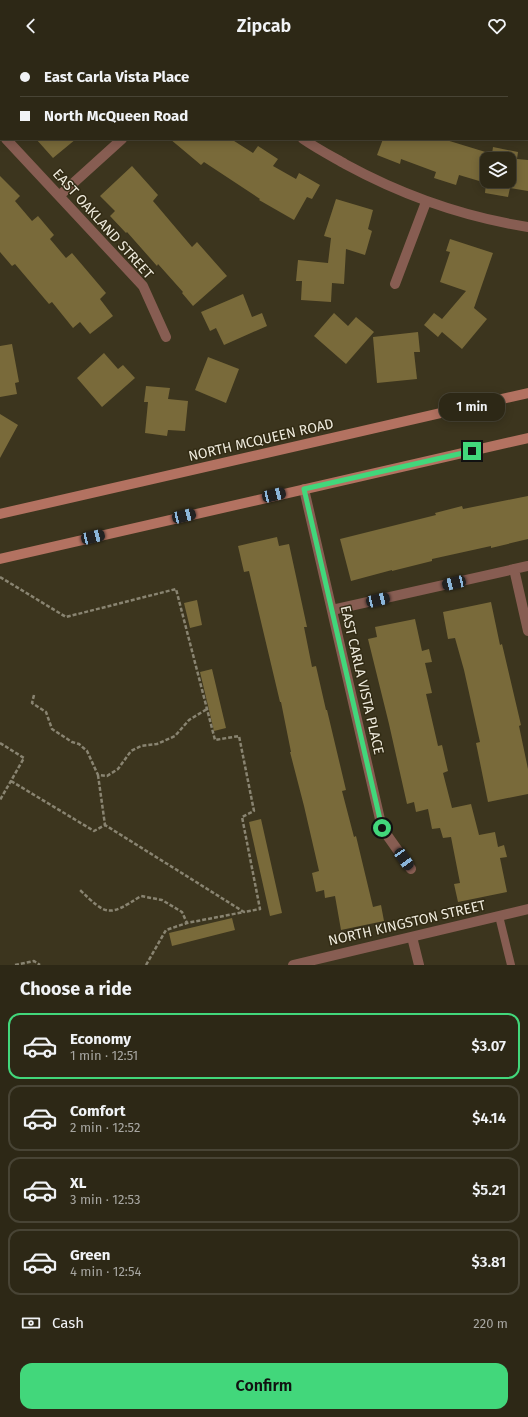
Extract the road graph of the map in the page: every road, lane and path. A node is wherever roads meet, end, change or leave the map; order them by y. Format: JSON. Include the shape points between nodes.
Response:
{"nodes":[{"id":1,"x":7,"y":140,"type":"edge"},
{"id":2,"x":121,"y":140,"type":"edge"},
{"id":3,"x":304,"y":140,"type":"edge"},
{"id":4,"x":59,"y":196,"type":"junction"},
{"id":5,"x":426,"y":202,"type":"junction"},
{"id":6,"x":528,"y":227,"type":"edge"},
{"id":7,"x":396,"y":284,"type":"dead end"},
{"id":8,"x":166,"y":337,"type":"dead end"},
{"id":9,"x":528,"y":393,"type":"edge"},
{"id":10,"x":528,"y":438,"type":"edge"},
{"id":11,"x":304,"y":489,"type":"junction"},
{"id":12,"x":0,"y":514,"type":"edge"},
{"id":13,"x":0,"y":558,"type":"edge"},
{"id":14,"x":528,"y":566,"type":"edge"},
{"id":15,"x":514,"y":569,"type":"junction"},
{"id":16,"x":0,"y":577,"type":"edge"},
{"id":17,"x":332,"y":610,"type":"junction"},
{"id":18,"x":528,"y":631,"type":"edge"},
{"id":19,"x":34,"y":695,"type":"dead end"},
{"id":20,"x":207,"y":709,"type":"junction"},
{"id":21,"x":0,"y":742,"type":"edge"},
{"id":22,"x":98,"y":775,"type":"junction"},
{"id":23,"x":11,"y":781,"type":"junction"},
{"id":24,"x":0,"y":800,"type":"edge"},
{"id":25,"x":105,"y":825,"type":"junction"},
{"id":26,"x":411,"y":869,"type":"dead end"},
{"id":27,"x":79,"y":889,"type":"dead end"},
{"id":28,"x":528,"y":909,"type":"edge"},
{"id":29,"x":244,"y":912,"type":"junction"},
{"id":30,"x":499,"y":916,"type":"junction"},
{"id":31,"x":187,"y":923,"type":"junction"},
{"id":32,"x":412,"y":937,"type":"junction"},
{"id":33,"x":314,"y":963,"type":"edge"},
{"id":34,"x":15,"y":965,"type":"edge"},
{"id":35,"x":40,"y":965,"type":"edge"},
{"id":36,"x":146,"y":965,"type":"edge"},
{"id":37,"x":293,"y":965,"type":"edge"},
{"id":38,"x":419,"y":965,"type":"edge"},
{"id":39,"x":511,"y":965,"type":"edge"}],
"edges":[{"from":1,"to":4,"type":"street","name":"EAST OAKLAND STREET"},
{"from":2,"to":4,"type":"street"},
{"from":3,"to":5,"type":"street","via":[[373,179]]},
{"from":4,"to":8,"type":"street","name":"EAST OAKLAND STREET","via":[[143,286]]},
{"from":5,"to":6,"type":"street","via":[[506,224]]},
{"from":5,"to":7,"type":"street"},
{"from":9,"to":12,"type":"main road","name":"NORTH MCQUEEN ROAD"},
{"from":10,"to":11,"type":"main road"},
{"from":11,"to":13,"type":"main road"},
{"from":11,"to":17,"type":"street","name":"EAST CARLA VISTA PLACE"},
{"from":14,"to":15,"type":"street"},
{"from":15,"to":17,"type":"street"},
{"from":15,"to":18,"type":"street"},
{"from":16,"to":20,"type":"path","via":[[66,617],[176,589]]},
{"from":17,"to":26,"type":"street","name":"EAST CARLA VISTA PLACE","via":[[382,828]]},
{"from":19,"to":22,"type":"path","via":[[32,703],[46,712],[52,729],[87,751]]},
{"from":20,"to":22,"type":"path","via":[[189,720],[175,736],[130,751],[118,769],[107,776]]},
{"from":20,"to":29,"type":"path","via":[[215,740],[239,736],[254,811],[242,817],[260,909]]},
{"from":21,"to":23,"type":"path","via":[[24,758]]},
{"from":22,"to":25,"type":"path"},
{"from":23,"to":24,"type":"path"},
{"from":23,"to":25,"type":"path","via":[[94,831]]},
{"from":25,"to":29,"type":"path"},
{"from":27,"to":31,"type":"path","via":[[105,911],[125,907],[141,896],[162,900],[182,912]]},
{"from":28,"to":30,"type":"street","name":"NORTH KINGSTON STREET"},
{"from":29,"to":31,"type":"path"},
{"from":30,"to":32,"type":"street","name":"NORTH KINGSTON STREET"},
{"from":30,"to":39,"type":"lane"},
{"from":31,"to":36,"type":"path","via":[[166,930]]},
{"from":32,"to":33,"type":"street","name":"NORTH KINGSTON STREET"},
{"from":32,"to":38,"type":"street"},
{"from":33,"to":37,"type":"street","name":"NORTH KINGSTON STREET"},
{"from":34,"to":35,"type":"path","via":[[34,961]]}]}
